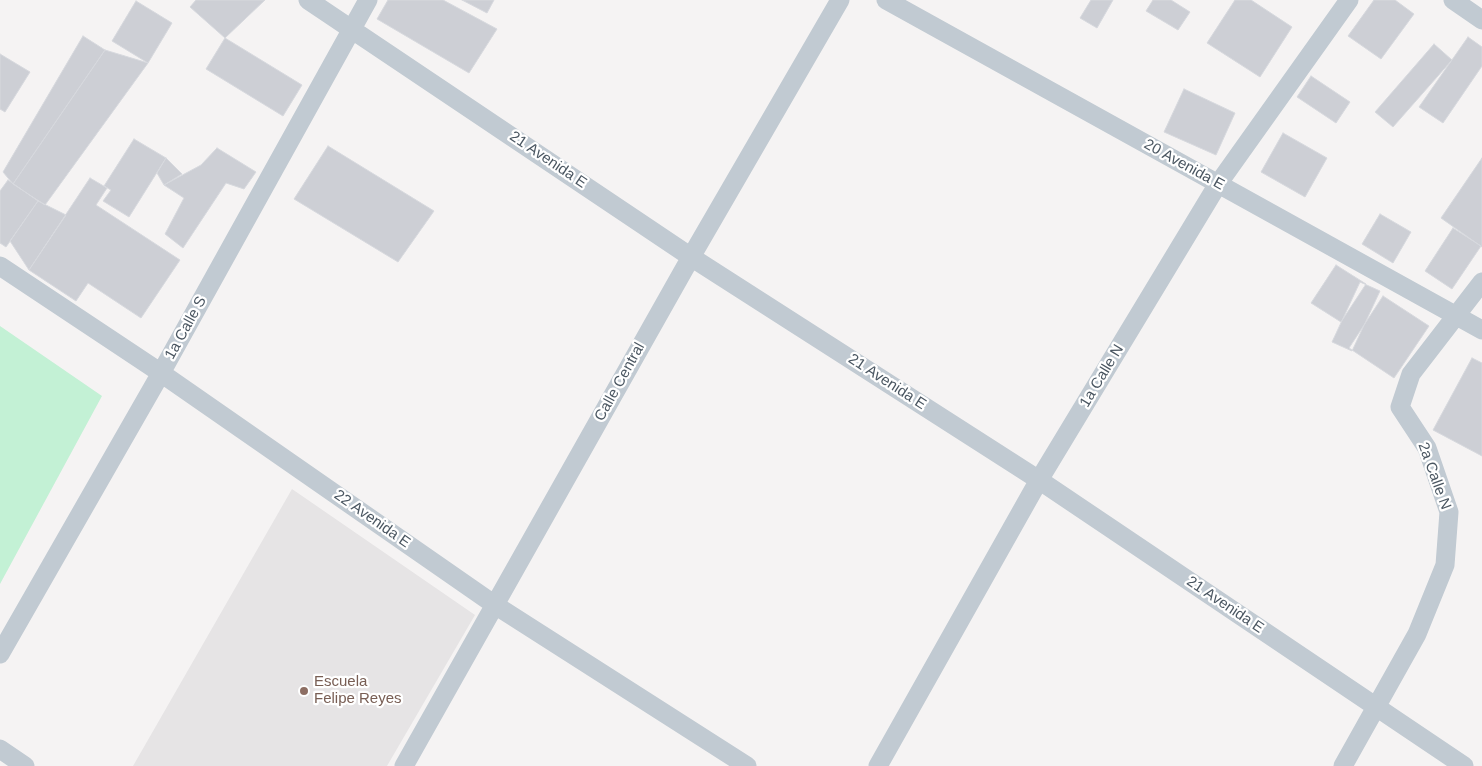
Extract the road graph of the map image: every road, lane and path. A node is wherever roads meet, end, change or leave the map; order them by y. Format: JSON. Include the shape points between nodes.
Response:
{"nodes":[{"id":1,"x":308,"y":0,"type":"edge"},
{"id":2,"x":368,"y":0,"type":"edge"},
{"id":3,"x":840,"y":0,"type":"edge"},
{"id":4,"x":886,"y":0,"type":"edge"},
{"id":5,"x":1350,"y":0,"type":"edge"},
{"id":6,"x":1453,"y":0,"type":"edge"},
{"id":7,"x":1482,"y":20,"type":"edge"},
{"id":8,"x":352,"y":28,"type":"junction"},
{"id":9,"x":1218,"y":184,"type":"junction"},
{"id":10,"x":691,"y":257,"type":"junction"},
{"id":11,"x":0,"y":266,"type":"edge"},
{"id":12,"x":1482,"y":282,"type":"edge"},
{"id":13,"x":1455,"y":315,"type":"junction"},
{"id":14,"x":1482,"y":330,"type":"edge"},
{"id":15,"x":161,"y":372,"type":"junction"},
{"id":16,"x":1039,"y":480,"type":"junction"},
{"id":17,"x":495,"y":605,"type":"junction"},
{"id":18,"x":0,"y":654,"type":"edge"},
{"id":19,"x":1376,"y":708,"type":"junction"},
{"id":20,"x":0,"y":750,"type":"edge"},
{"id":21,"x":25,"y":766,"type":"edge"},
{"id":22,"x":404,"y":766,"type":"edge"},
{"id":23,"x":747,"y":766,"type":"edge"},
{"id":24,"x":878,"y":766,"type":"edge"},
{"id":25,"x":1343,"y":766,"type":"edge"},
{"id":26,"x":1464,"y":766,"type":"edge"}],
"edges":[{"from":1,"to":8,"type":"street","name":"21 Avenida E"},
{"from":2,"to":8,"type":"street","name":"1a Calle S"},
{"from":3,"to":10,"type":"street","name":"Calle Central"},
{"from":4,"to":9,"type":"street","name":"20 Avenida E"},
{"from":5,"to":9,"type":"street","name":"1a Calle N"},
{"from":6,"to":7,"type":"street"},
{"from":8,"to":10,"type":"street","name":"21 Avenida E"},
{"from":8,"to":15,"type":"street","name":"1a Calle S"},
{"from":9,"to":13,"type":"street","name":"20 Avenida E"},
{"from":9,"to":16,"type":"street","name":"1a Calle N"},
{"from":10,"to":16,"type":"street","name":"21 Avenida E"},
{"from":10,"to":17,"type":"street","name":"Calle Central"},
{"from":11,"to":15,"type":"street","name":"22 Avenida E"},
{"from":12,"to":13,"type":"street","name":"2a Calle N"},
{"from":13,"to":14,"type":"street","name":"20 Avenida E"},
{"from":13,"to":19,"type":"street","name":"2a Calle N","via":[[1412,374],[1400,407],[1427,448],[1449,512],[1445,564],[1417,634]]},
{"from":15,"to":17,"type":"street","name":"22 Avenida E"},
{"from":15,"to":18,"type":"street","name":"1a Calle S"},
{"from":16,"to":19,"type":"street","name":"21 Avenida E"},
{"from":16,"to":24,"type":"street","name":"1a Calle N"},
{"from":17,"to":22,"type":"street","name":"Calle Central"},
{"from":17,"to":23,"type":"street","name":"22 Avenida E"},
{"from":19,"to":25,"type":"street","name":"2a Calle N"},
{"from":19,"to":26,"type":"street","name":"21 Avenida E"},
{"from":20,"to":21,"type":"street"}]}
